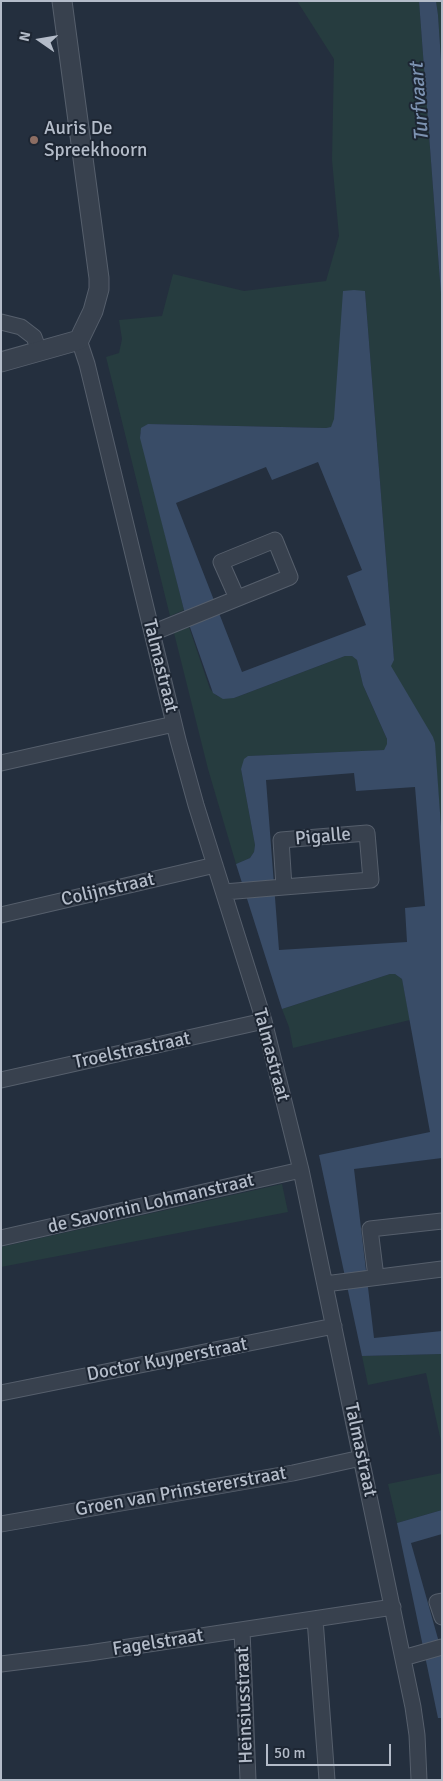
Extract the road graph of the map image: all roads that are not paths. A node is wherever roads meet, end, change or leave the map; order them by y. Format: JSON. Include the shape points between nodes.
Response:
{"nodes":[{"id":1,"x":62,"y":1,"type":"edge"},
{"id":2,"x":1,"y":322,"type":"edge"},
{"id":3,"x":79,"y":340,"type":"junction"},
{"id":4,"x":39,"y":351,"type":"junction"},
{"id":5,"x":1,"y":362,"type":"edge"},
{"id":6,"x":237,"y":598,"type":"junction"},
{"id":7,"x":152,"y":633,"type":"junction"},
{"id":8,"x":174,"y":724,"type":"junction"},
{"id":9,"x":1,"y":763,"type":"edge"},
{"id":10,"x":215,"y":865,"type":"junction"},
{"id":11,"x":279,"y":888,"type":"junction"},
{"id":12,"x":224,"y":892,"type":"junction"},
{"id":13,"x":1,"y":915,"type":"edge"},
{"id":14,"x":264,"y":1021,"type":"junction"},
{"id":15,"x":1,"y":1080,"type":"edge"},
{"id":16,"x":301,"y":1170,"type":"junction"},
{"id":17,"x":442,"y":1221,"type":"edge"},
{"id":18,"x":1,"y":1238,"type":"edge"},
{"id":19,"x":442,"y":1269,"type":"edge"},
{"id":20,"x":371,"y":1278,"type":"junction"},
{"id":21,"x":325,"y":1284,"type":"junction"},
{"id":22,"x":334,"y":1326,"type":"junction"},
{"id":23,"x":1,"y":1393,"type":"edge"},
{"id":24,"x":361,"y":1458,"type":"junction"},
{"id":25,"x":1,"y":1524,"type":"edge"},
{"id":26,"x":442,"y":1601,"type":"edge"},
{"id":27,"x":393,"y":1608,"type":"junction"},
{"id":28,"x":442,"y":1617,"type":"edge"},
{"id":29,"x":315,"y":1619,"type":"junction"},
{"id":30,"x":242,"y":1630,"type":"junction"},
{"id":31,"x":441,"y":1647,"type":"edge"},
{"id":32,"x":403,"y":1658,"type":"junction"},
{"id":33,"x":1,"y":1664,"type":"edge"},
{"id":34,"x":248,"y":1780,"type":"edge"},
{"id":35,"x":326,"y":1780,"type":"edge"},
{"id":36,"x":419,"y":1780,"type":"edge"}],
"edges":[{"from":1,"to":3,"type":"street","via":[[99,278],[94,311]]},
{"from":2,"to":4,"type":"street","via":[[21,327],[34,336]]},
{"from":3,"to":4,"type":"street"},
{"from":3,"to":7,"type":"street","name":"Talmastraat"},
{"from":4,"to":5,"type":"street"},
{"from":6,"to":6,"type":"street","via":[[290,577],[275,540],[221,562]]},
{"from":6,"to":7,"type":"street"},
{"from":7,"to":8,"type":"street","name":"Talmastraat"},
{"from":8,"to":9,"type":"street"},
{"from":8,"to":10,"type":"street","name":"Talmastraat"},
{"from":10,"to":12,"type":"street","name":"Talmastraat"},
{"from":10,"to":13,"type":"street","name":"Colijnstraat"},
{"from":11,"to":11,"type":"street","name":"Pigalle","via":[[370,880],[367,833],[281,840]]},
{"from":11,"to":12,"type":"street","name":"Pigalle"},
{"from":12,"to":14,"type":"street","name":"Talmastraat"},
{"from":14,"to":15,"type":"street","name":"Troelstrastraat"},
{"from":14,"to":16,"type":"street","name":"Talmastraat"},
{"from":16,"to":18,"type":"street","name":"de Savornin Lohmanstraat"},
{"from":16,"to":21,"type":"street","name":"Talmastraat"},
{"from":17,"to":20,"type":"street","via":[[370,1230]]},
{"from":19,"to":20,"type":"street"},
{"from":20,"to":21,"type":"street"},
{"from":21,"to":22,"type":"street","name":"Talmastraat"},
{"from":22,"to":23,"type":"street","name":"Doctor Kuyperstraat"},
{"from":22,"to":24,"type":"street","name":"Talmastraat"},
{"from":24,"to":25,"type":"street","name":"Groen van Prinstererstraat"},
{"from":24,"to":27,"type":"street","name":"Talmastraat"},
{"from":26,"to":28,"type":"street","via":[[437,1602]]},
{"from":27,"to":29,"type":"street","name":"Fagelstraat"},
{"from":27,"to":32,"type":"street","name":"Talmastraat"},
{"from":29,"to":30,"type":"street","name":"Fagelstraat"},
{"from":29,"to":35,"type":"street"},
{"from":30,"to":33,"type":"street","name":"Fagelstraat"},
{"from":30,"to":34,"type":"street","name":"Heinsiusstraat"},
{"from":31,"to":32,"type":"street"},
{"from":32,"to":36,"type":"street","name":"Talmastraat","via":[[417,1735]]}]}
